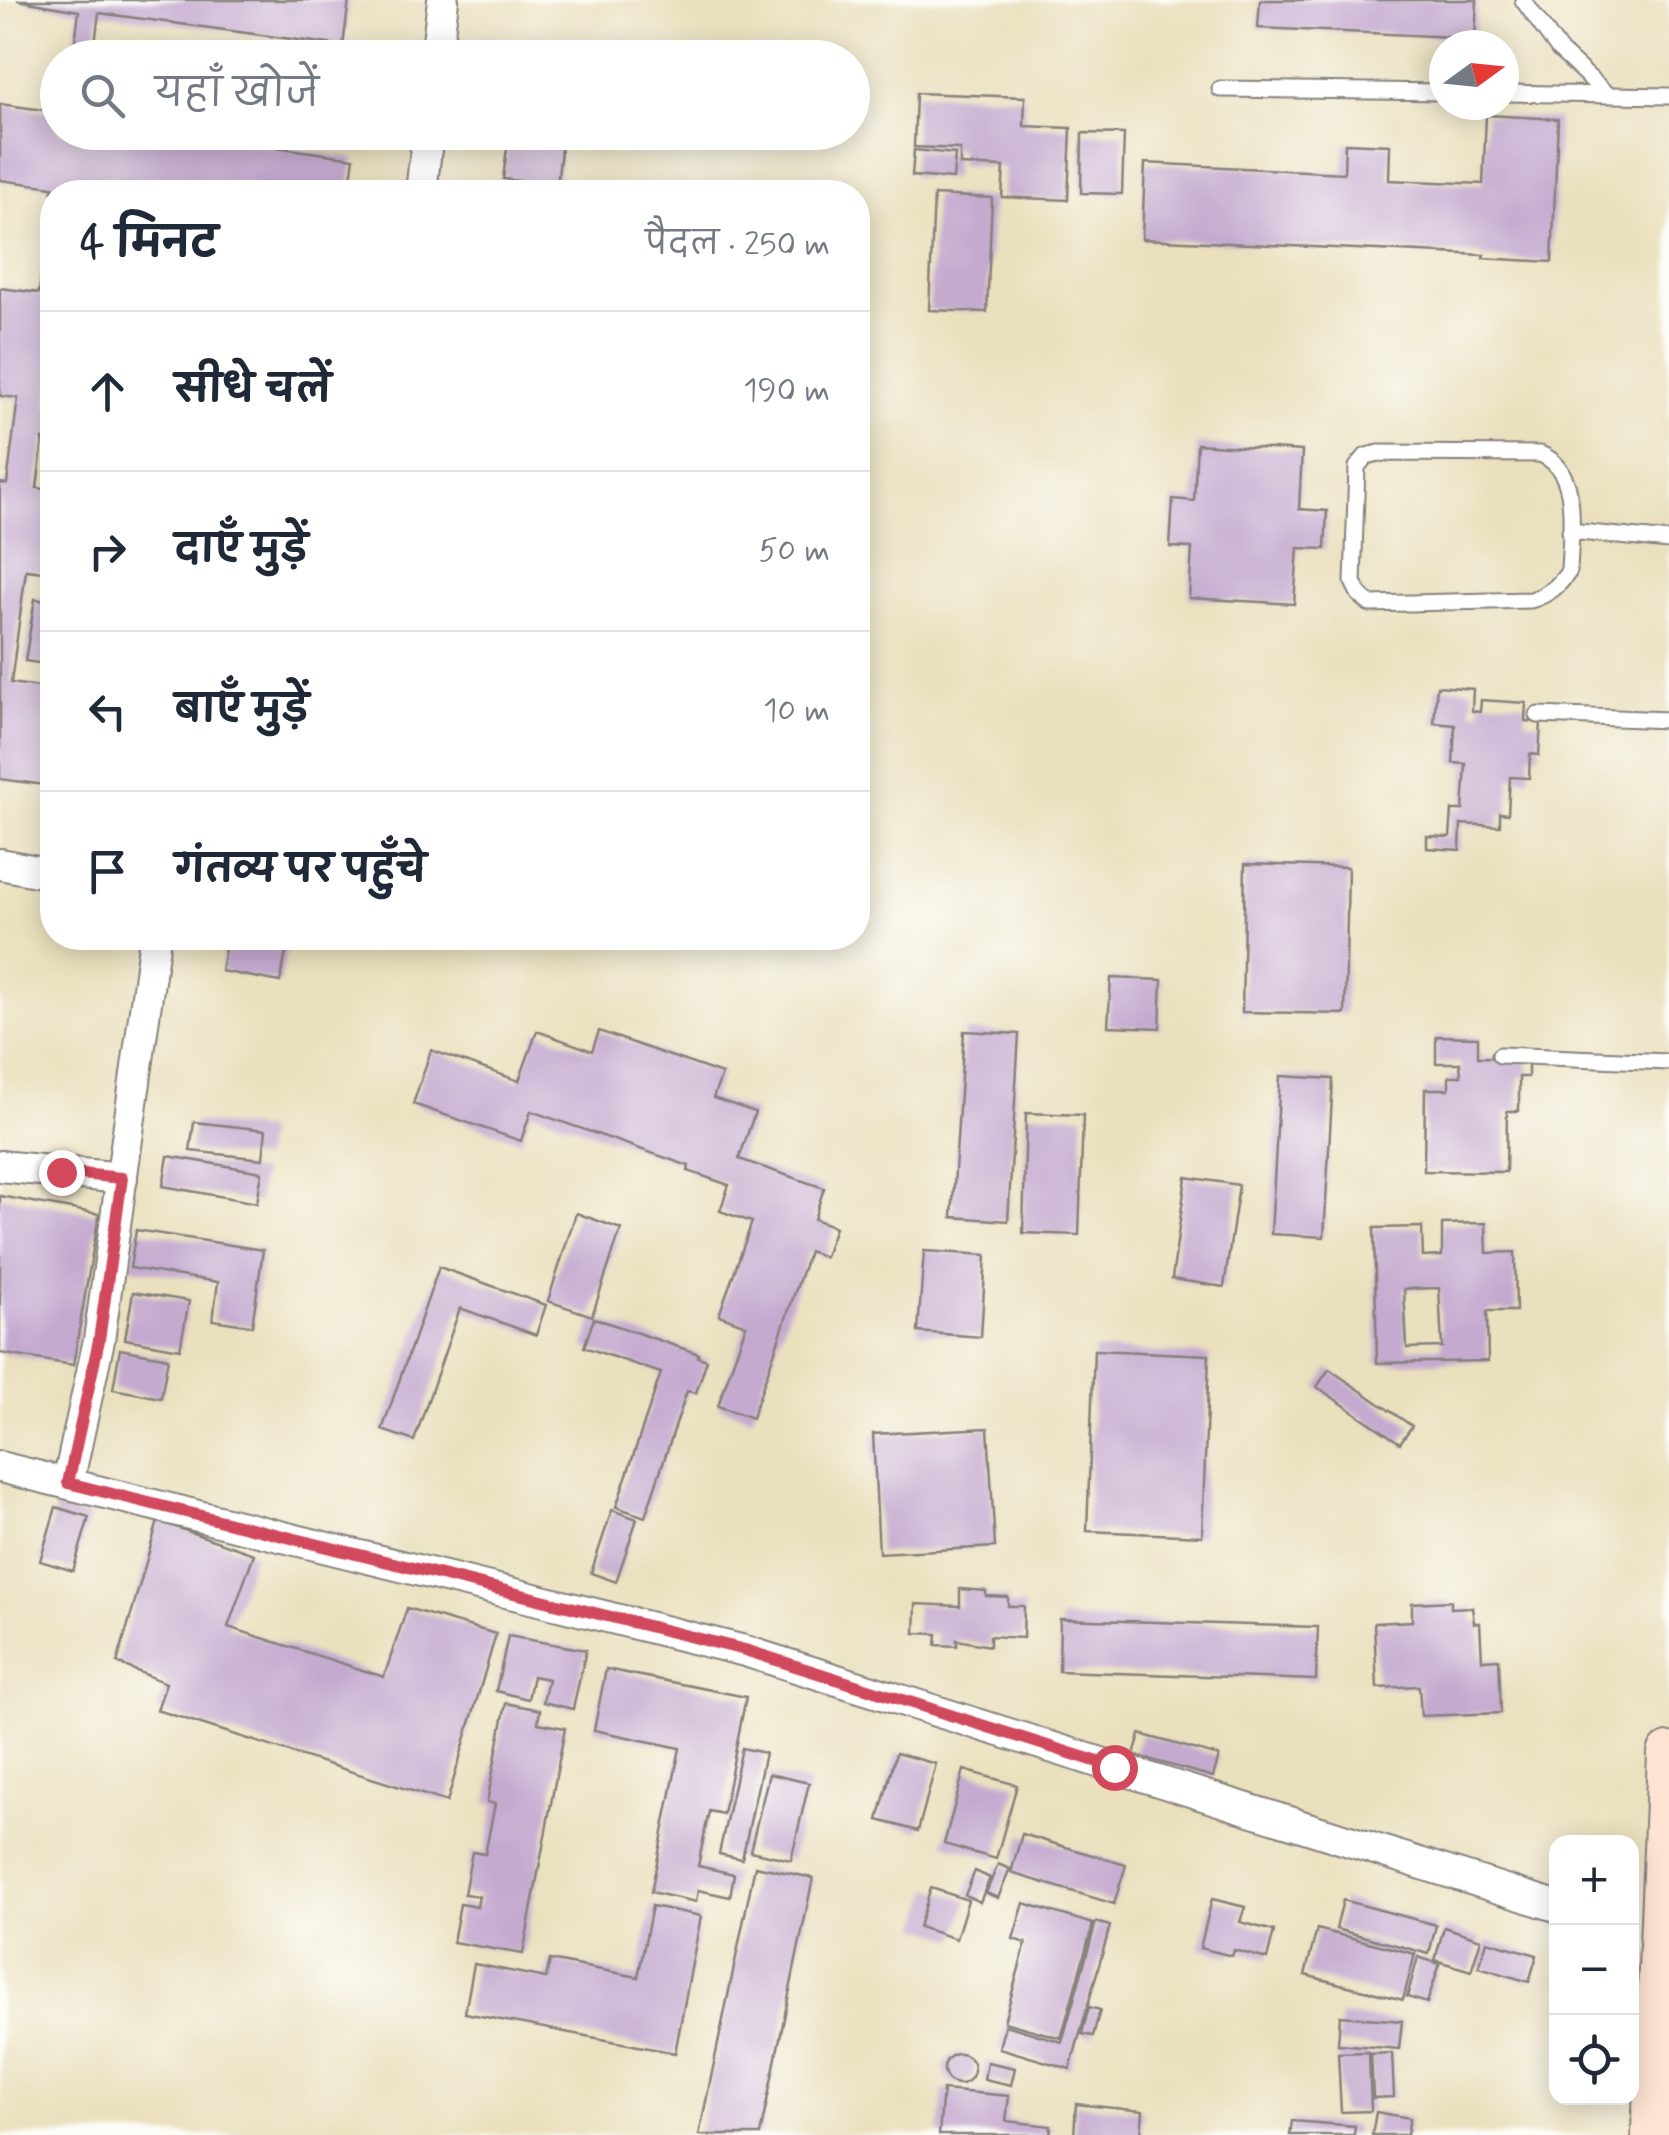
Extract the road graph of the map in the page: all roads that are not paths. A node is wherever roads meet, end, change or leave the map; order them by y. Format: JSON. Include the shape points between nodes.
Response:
{"nodes":[{"id":1,"x":443,"y":0,"type":"edge"},
{"id":2,"x":1522,"y":0,"type":"edge"},
{"id":3,"x":438,"y":40,"type":"edge"},
{"id":4,"x":1220,"y":89,"type":"dead end"},
{"id":5,"x":1429,"y":92,"type":"edge"},
{"id":6,"x":1519,"y":93,"type":"edge"},
{"id":7,"x":1608,"y":95,"type":"junction"},
{"id":8,"x":1669,"y":96,"type":"edge"},
{"id":9,"x":426,"y":150,"type":"edge"},
{"id":10,"x":422,"y":180,"type":"edge"},
{"id":11,"x":1570,"y":532,"type":"junction"},
{"id":12,"x":1669,"y":541,"type":"edge"},
{"id":13,"x":1538,"y":715,"type":"dead end"},
{"id":14,"x":1669,"y":720,"type":"edge"},
{"id":15,"x":0,"y":864,"type":"edge"},
{"id":16,"x":40,"y":872,"type":"edge"},
{"id":17,"x":153,"y":950,"type":"edge"},
{"id":18,"x":1500,"y":1055,"type":"dead end"},
{"id":19,"x":1669,"y":1062,"type":"edge"},
{"id":20,"x":0,"y":1166,"type":"edge"},
{"id":21,"x":122,"y":1178,"type":"junction"},
{"id":22,"x":0,"y":1467,"type":"edge"},
{"id":23,"x":68,"y":1483,"type":"junction"},
{"id":24,"x":1669,"y":1754,"type":"edge"},
{"id":25,"x":1549,"y":1904,"type":"edge"},
{"id":26,"x":1654,"y":1937,"type":"edge"},
{"id":27,"x":1654,"y":2135,"type":"edge"}],
"edges":[{"from":1,"to":3,"type":"street"},
{"from":2,"to":7,"type":"lane","via":[[1558,50]]},
{"from":4,"to":5,"type":"lane"},
{"from":6,"to":7,"type":"lane"},
{"from":7,"to":8,"type":"lane"},
{"from":9,"to":10,"type":"street"},
{"from":11,"to":11,"type":"lane","via":[[1568,571],[1548,594],[1531,600],[1370,604],[1353,582],[1357,466],[1379,454],[1540,454],[1568,482]]},
{"from":11,"to":12,"type":"lane"},
{"from":13,"to":14,"type":"lane"},
{"from":15,"to":16,"type":"street"},
{"from":17,"to":21,"type":"street"},
{"from":18,"to":19,"type":"lane"},
{"from":20,"to":21,"type":"street"},
{"from":21,"to":23,"type":"street","via":[[99,1340]]},
{"from":22,"to":23,"type":"street"},
{"from":23,"to":25,"type":"street","via":[[745,1650]]},
{"from":24,"to":26,"type":"main road"},
{"from":26,"to":27,"type":"main road"}]}
